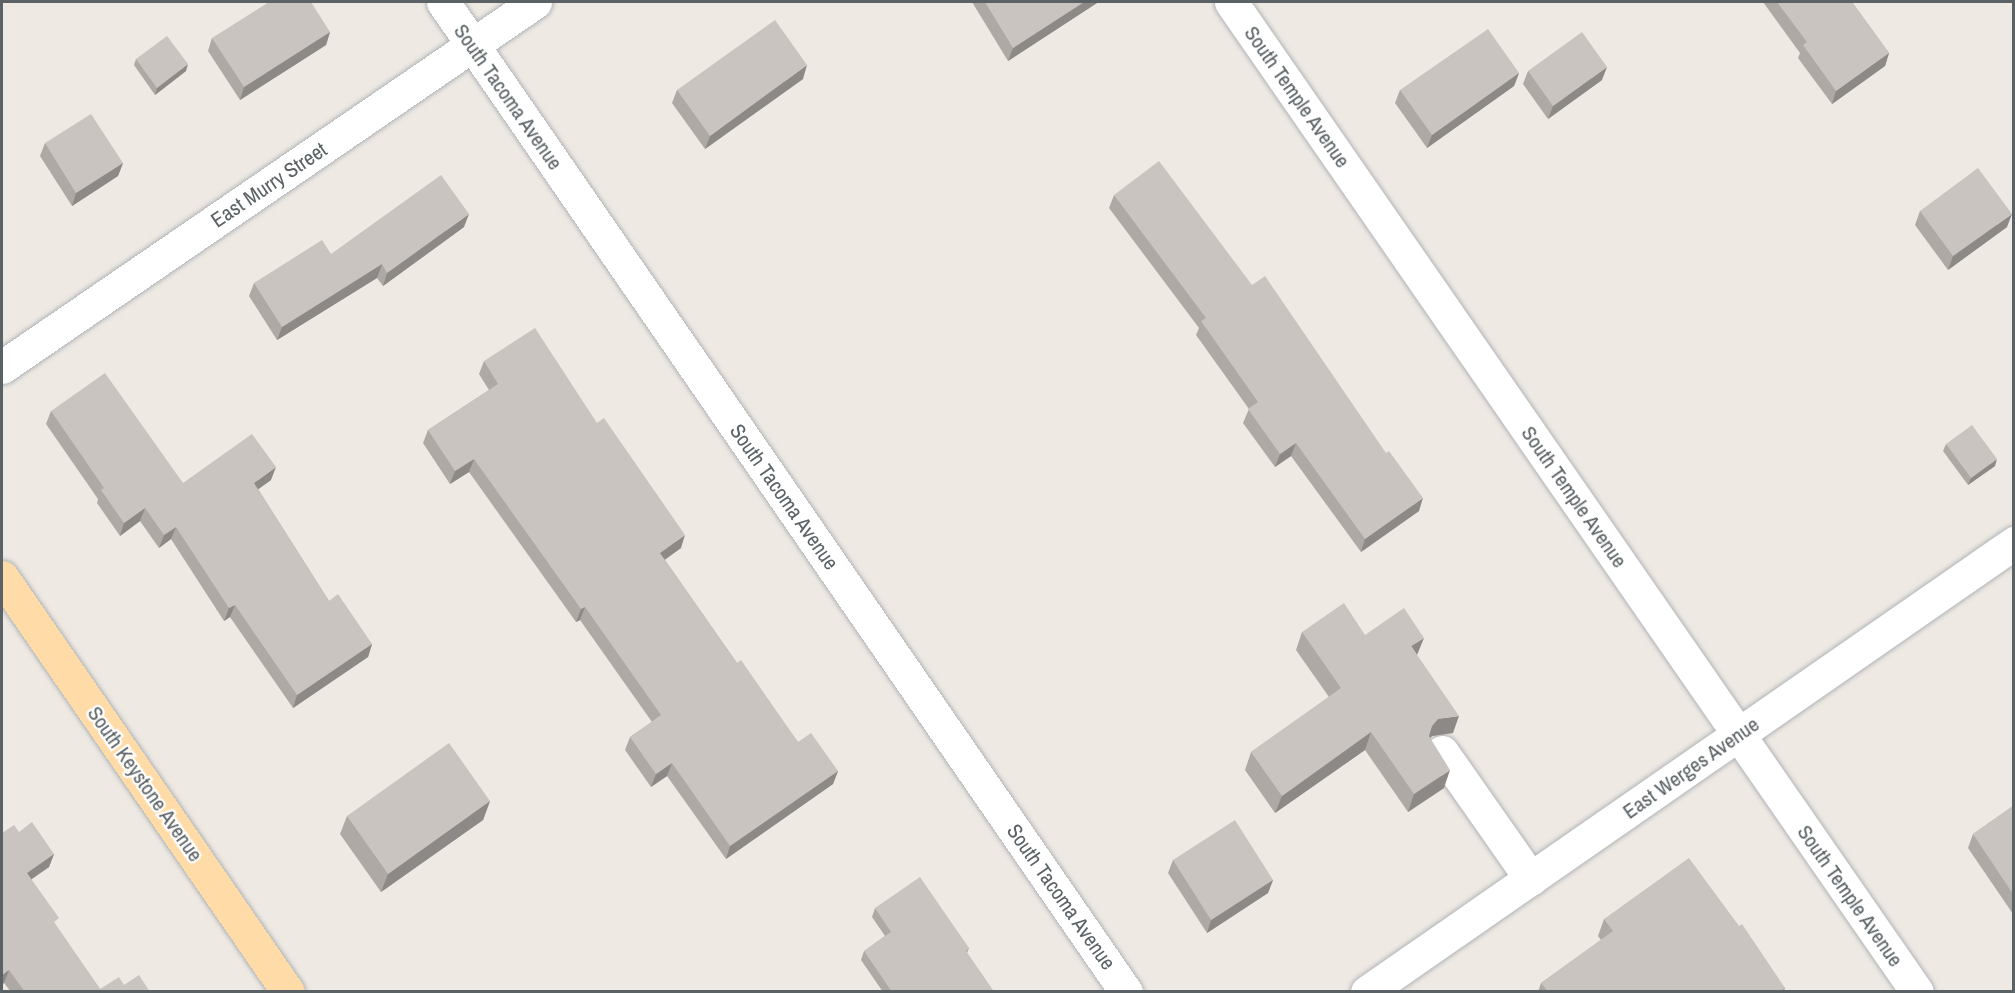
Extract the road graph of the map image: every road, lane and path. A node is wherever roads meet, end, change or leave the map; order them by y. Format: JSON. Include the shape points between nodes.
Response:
{"nodes":[{"id":1,"x":443,"y":2,"type":"edge"},
{"id":2,"x":535,"y":2,"type":"edge"},
{"id":3,"x":1231,"y":2,"type":"edge"},
{"id":4,"x":473,"y":46,"type":"junction"},
{"id":5,"x":2,"y":367,"type":"edge"},
{"id":6,"x":2013,"y":543,"type":"edge"},
{"id":7,"x":2,"y":577,"type":"edge"},
{"id":8,"x":1739,"y":735,"type":"junction"},
{"id":9,"x":1442,"y":752,"type":"edge"},
{"id":10,"x":1531,"y":879,"type":"junction"},
{"id":11,"x":284,"y":990,"type":"edge"},
{"id":12,"x":1126,"y":992,"type":"edge"},
{"id":13,"x":1366,"y":992,"type":"edge"},
{"id":14,"x":1917,"y":992,"type":"edge"}],
"edges":[{"from":1,"to":4,"type":"street","name":"South Tacoma Avenue"},
{"from":2,"to":4,"type":"street","name":"East Murry Street"},
{"from":3,"to":8,"type":"street","name":"South Temple Avenue"},
{"from":4,"to":5,"type":"street","name":"East Murry Street"},
{"from":4,"to":12,"type":"street","name":"South Tacoma Avenue"},
{"from":6,"to":8,"type":"street","name":"East Werges Avenue"},
{"from":7,"to":11,"type":"main road","name":"South Keystone Avenue"},
{"from":8,"to":10,"type":"street","name":"East Werges Avenue"},
{"from":8,"to":14,"type":"street","name":"South Temple Avenue"},
{"from":9,"to":10,"type":"street"},
{"from":10,"to":13,"type":"street","name":"East Werges Avenue"}]}
